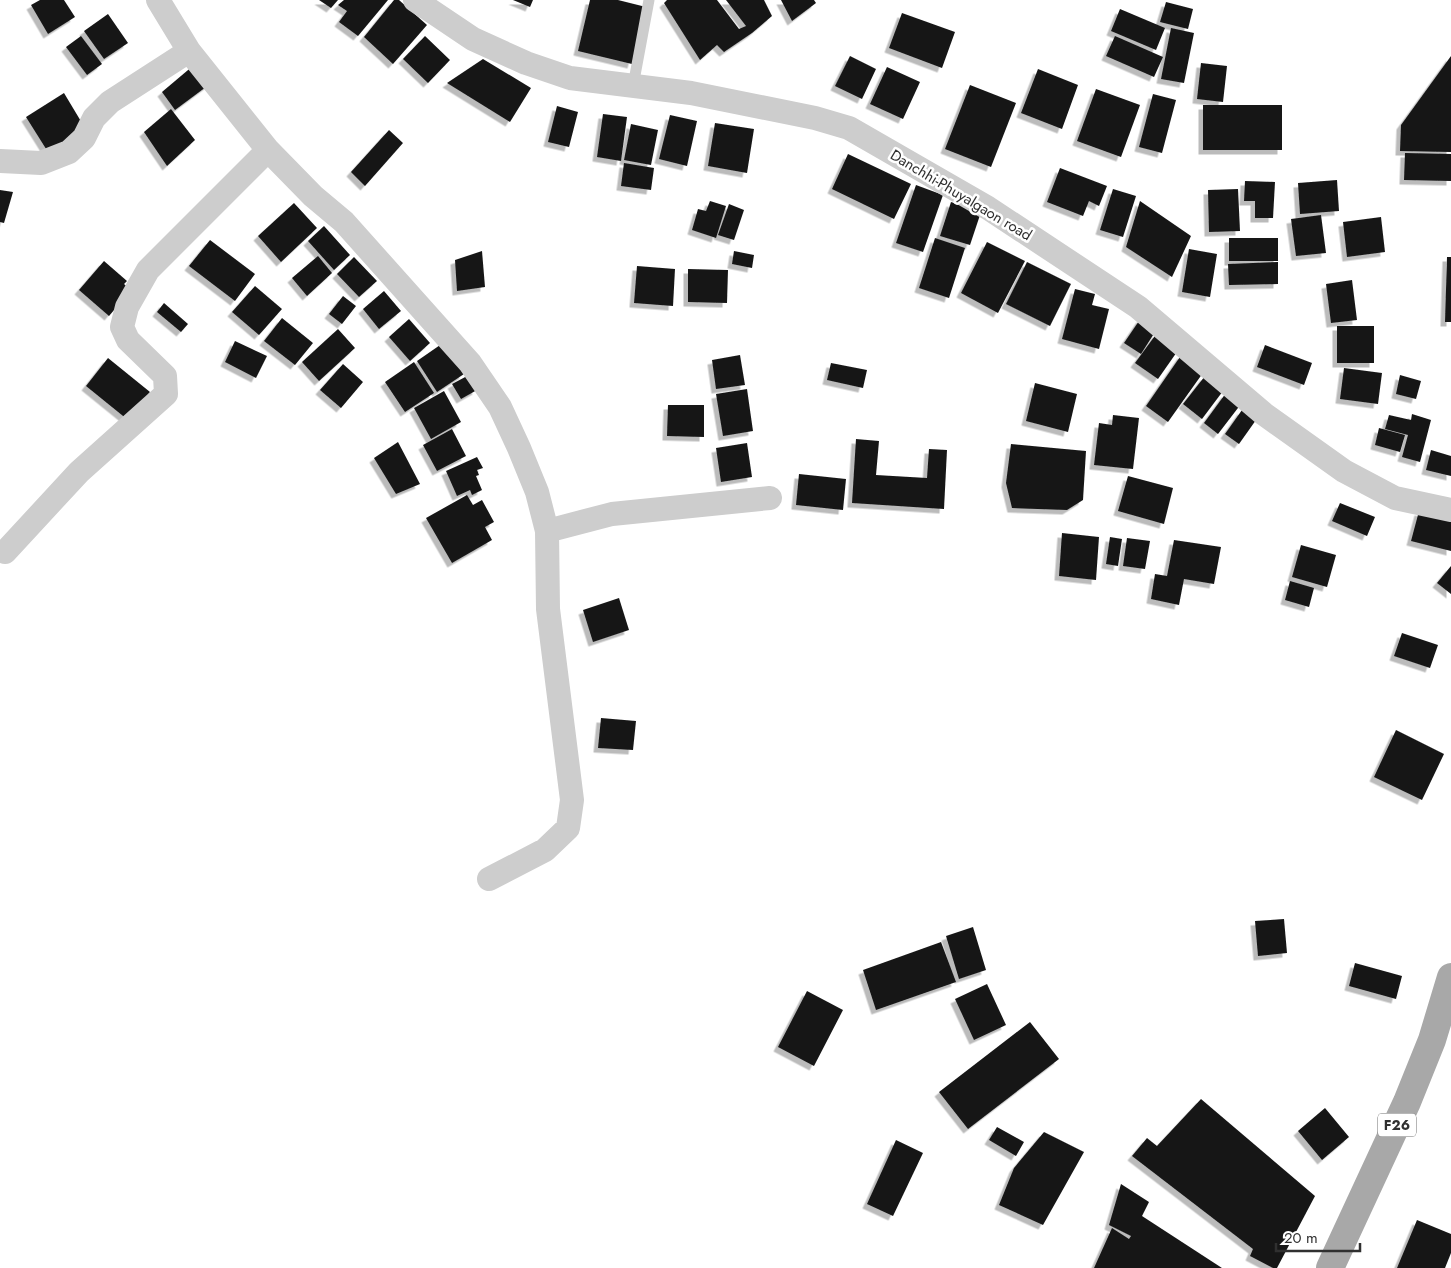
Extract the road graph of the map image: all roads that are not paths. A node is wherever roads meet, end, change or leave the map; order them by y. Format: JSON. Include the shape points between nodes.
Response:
{"nodes":[{"id":1,"x":158,"y":0,"type":"edge"},
{"id":2,"x":415,"y":0,"type":"edge"},
{"id":3,"x":649,"y":0,"type":"edge"},
{"id":4,"x":188,"y":51,"type":"junction"},
{"id":5,"x":633,"y":86,"type":"junction"},
{"id":6,"x":268,"y":150,"type":"junction"},
{"id":7,"x":0,"y":161,"type":"edge"},
{"id":8,"x":770,"y":498,"type":"dead end"},
{"id":9,"x":1451,"y":510,"type":"edge"},
{"id":10,"x":547,"y":531,"type":"junction"},
{"id":11,"x":5,"y":552,"type":"dead end"},
{"id":12,"x":489,"y":879,"type":"dead end"},
{"id":13,"x":1450,"y":982,"type":"edge"},
{"id":14,"x":1330,"y":1268,"type":"edge"}],
"edges":[{"from":1,"to":4,"type":"street"},
{"from":2,"to":5,"type":"street","name":"Danchhi-Phuyalgaon road","via":[[473,39],[526,64],[570,78]]},
{"from":3,"to":5,"type":"lane"},
{"from":4,"to":6,"type":"street"},
{"from":4,"to":7,"type":"street","via":[[110,102],[94,118],[84,138],[69,152],[40,163]]},
{"from":5,"to":9,"type":"street","name":"Danchhi-Phuyalgaon road","via":[[691,93],[849,128],[988,208],[1138,307],[1264,414],[1344,471],[1395,498]]},
{"from":6,"to":10,"type":"street","via":[[344,222],[470,363],[500,407],[516,440],[537,492]]},
{"from":6,"to":11,"type":"street","via":[[148,270],[127,307],[122,327],[128,340],[165,376],[166,394],[79,472]]},
{"from":8,"to":10,"type":"street","via":[[612,514]]},
{"from":10,"to":12,"type":"street","via":[[548,609],[572,800],[568,828],[545,850]]},
{"from":13,"to":14,"type":"main road","number":"F26","via":[[1432,1040],[1407,1102]]}]}
